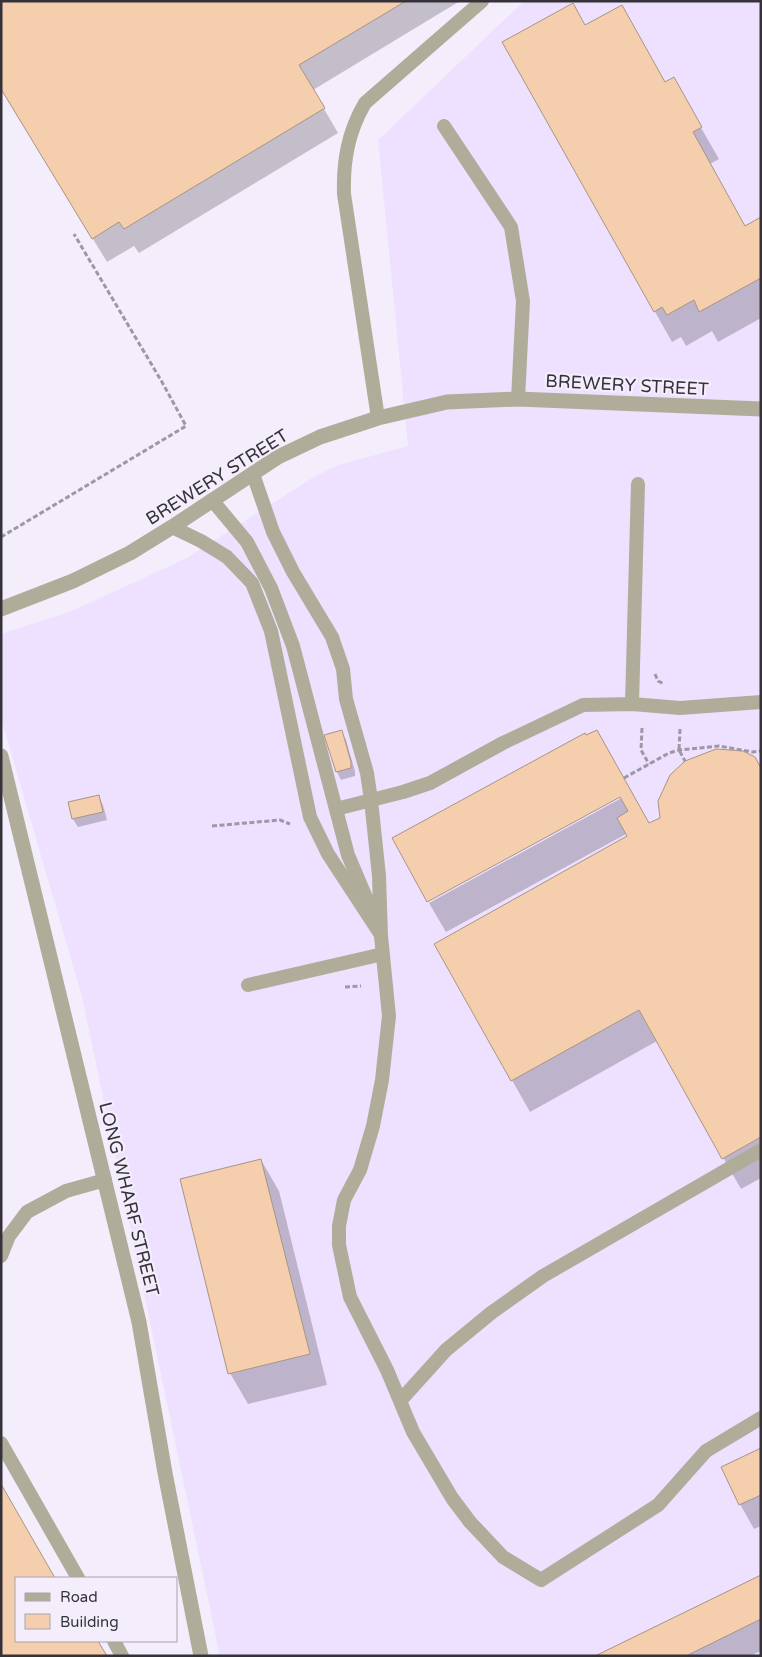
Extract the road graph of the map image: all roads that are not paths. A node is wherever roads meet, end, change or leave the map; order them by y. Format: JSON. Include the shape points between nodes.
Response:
{"nodes":[{"id":1,"x":482,"y":1,"type":"edge"},
{"id":2,"x":444,"y":126,"type":"dead end"},
{"id":3,"x":518,"y":398,"type":"junction"},
{"id":4,"x":761,"y":409,"type":"edge"},
{"id":5,"x":378,"y":418,"type":"junction"},
{"id":6,"x":252,"y":474,"type":"junction"},
{"id":7,"x":638,"y":484,"type":"dead end"},
{"id":8,"x":212,"y":500,"type":"junction"},
{"id":9,"x":172,"y":527,"type":"junction"},
{"id":10,"x":1,"y":609,"type":"edge"},
{"id":11,"x":761,"y":702,"type":"edge"},
{"id":12,"x":632,"y":704,"type":"junction"},
{"id":13,"x":1,"y":756,"type":"edge"},
{"id":14,"x":371,"y":800,"type":"junction"},
{"id":15,"x":336,"y":808,"type":"junction"},
{"id":16,"x":381,"y":936,"type":"junction"},
{"id":17,"x":383,"y":954,"type":"junction"},
{"id":18,"x":248,"y":985,"type":"dead end"},
{"id":19,"x":761,"y":1150,"type":"edge"},
{"id":20,"x":105,"y":1180,"type":"junction"},
{"id":21,"x":1,"y":1256,"type":"edge"},
{"id":22,"x":400,"y":1402,"type":"junction"},
{"id":23,"x":761,"y":1418,"type":"edge"},
{"id":24,"x":1,"y":1443,"type":"edge"},
{"id":25,"x":77,"y":1577,"type":"edge"},
{"id":26,"x":115,"y":1642,"type":"edge"},
{"id":27,"x":122,"y":1656,"type":"edge"},
{"id":28,"x":201,"y":1656,"type":"edge"}],
"edges":[{"from":1,"to":5,"type":"lane","via":[[365,103],[350,137],[344,170],[344,194]]},
{"from":2,"to":3,"type":"lane","via":[[510,227],[523,301]]},
{"from":3,"to":4,"type":"street","name":"BREWERY STREET"},
{"from":3,"to":5,"type":"street","name":"BREWERY STREET","via":[[447,402]]},
{"from":5,"to":6,"type":"street","name":"BREWERY STREET","via":[[320,437],[278,457]]},
{"from":6,"to":8,"type":"street","name":"BREWERY STREET"},
{"from":6,"to":14,"type":"lane","via":[[293,572],[332,637],[368,773]]},
{"from":7,"to":12,"type":"lane"},
{"from":8,"to":9,"type":"street","name":"BREWERY STREET"},
{"from":8,"to":15,"type":"lane","via":[[247,542],[271,588],[293,646]]},
{"from":9,"to":10,"type":"street","name":"BREWERY STREET","via":[[73,582]]},
{"from":9,"to":16,"type":"lane","via":[[227,557],[252,583],[271,630],[310,818],[328,854]]},
{"from":11,"to":12,"type":"lane","via":[[680,708]]},
{"from":12,"to":14,"type":"lane","via":[[583,705],[430,783]]},
{"from":13,"to":20,"type":"street","name":"LONG WHARF STREET"},
{"from":14,"to":15,"type":"lane"},
{"from":14,"to":16,"type":"lane"},
{"from":15,"to":16,"type":"lane","via":[[348,856]]},
{"from":16,"to":17,"type":"lane"},
{"from":17,"to":18,"type":"lane"},
{"from":17,"to":22,"type":"lane","via":[[389,1016],[382,1080],[374,1126],[360,1170],[344,1200],[339,1245],[350,1296]]},
{"from":19,"to":22,"type":"lane","via":[[543,1276],[446,1350]]},
{"from":20,"to":21,"type":"lane","via":[[66,1191],[27,1212]]},
{"from":20,"to":28,"type":"street","name":"LONG WHARF STREET","via":[[139,1322],[164,1473]]},
{"from":22,"to":23,"type":"lane","via":[[422,1450],[461,1510],[503,1557],[541,1580],[658,1504],[706,1451]]},
{"from":24,"to":25,"type":"lane"},
{"from":26,"to":27,"type":"lane"}]}
